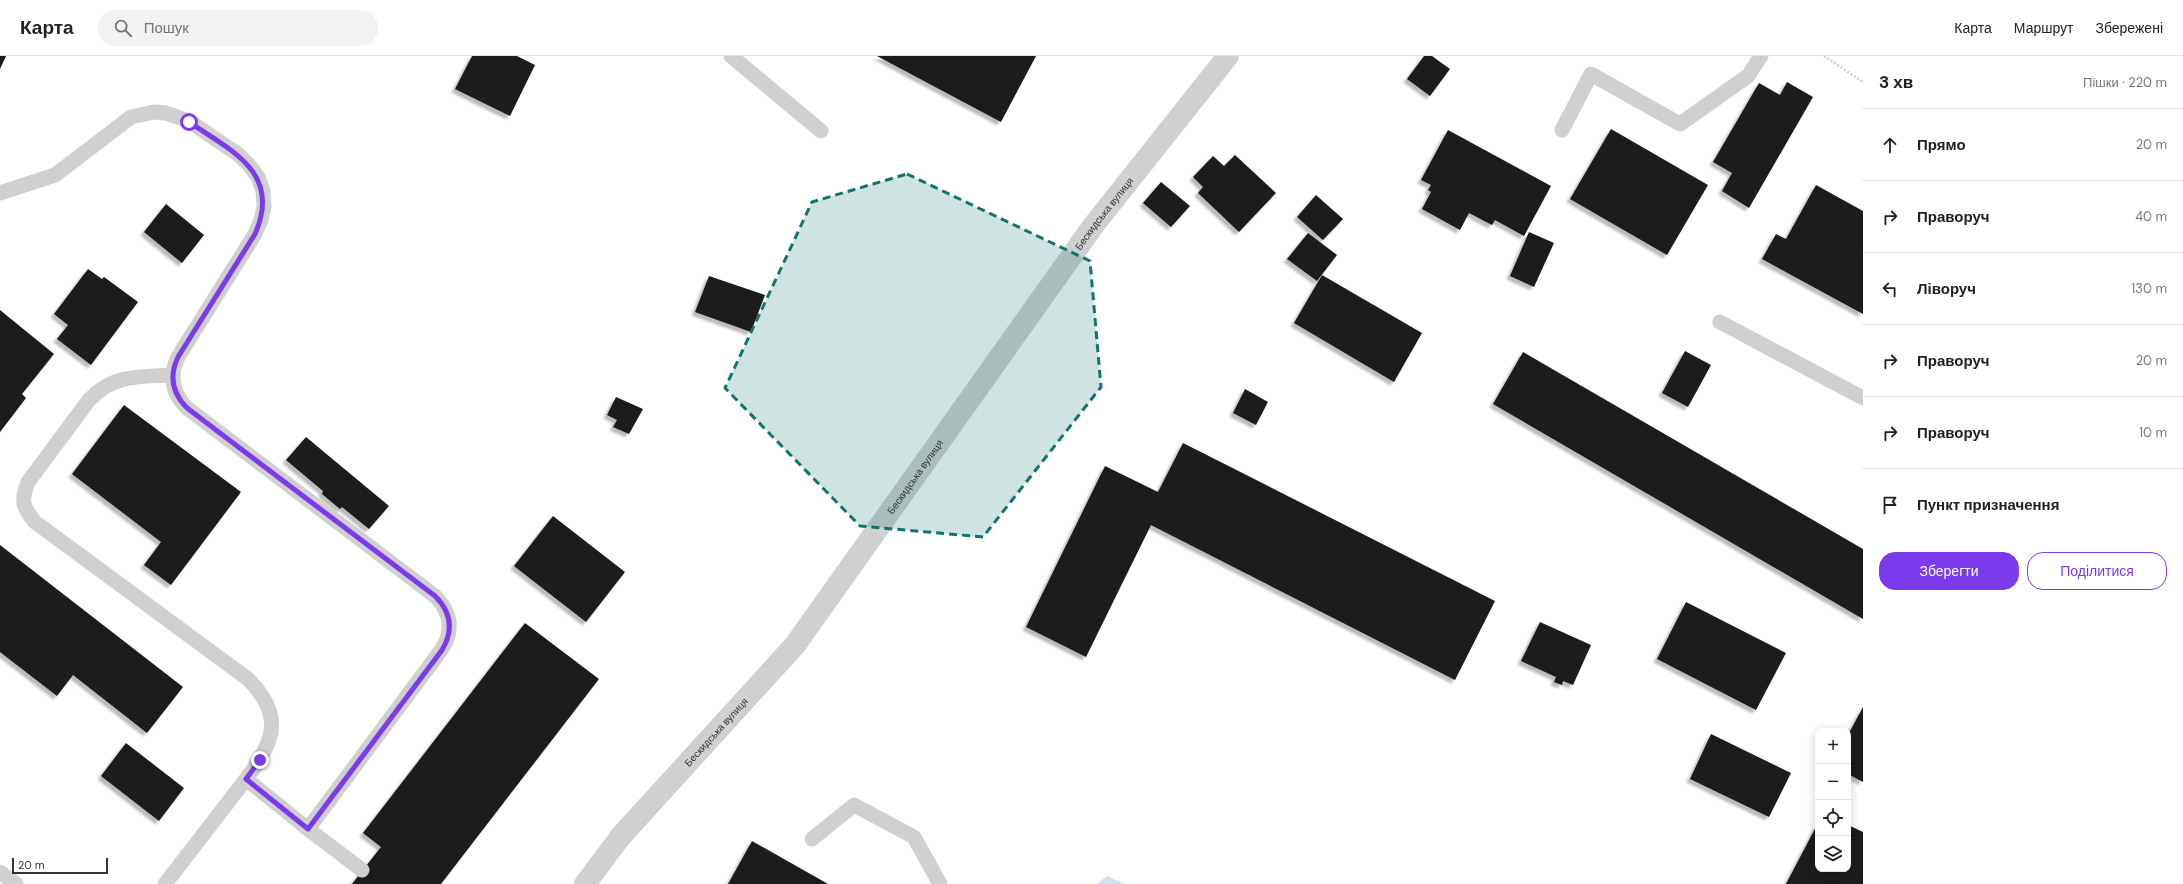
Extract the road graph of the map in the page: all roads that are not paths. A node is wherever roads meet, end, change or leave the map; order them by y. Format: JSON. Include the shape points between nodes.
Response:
{"nodes":[{"id":1,"x":731,"y":56,"type":"edge"},
{"id":2,"x":1228,"y":56,"type":"edge"},
{"id":3,"x":1761,"y":56,"type":"edge"},
{"id":4,"x":1562,"y":130,"type":"dead end"},
{"id":5,"x":821,"y":131,"type":"dead end"},
{"id":6,"x":0,"y":193,"type":"edge"},
{"id":7,"x":1720,"y":322,"type":"dead end"},
{"id":8,"x":172,"y":375,"type":"junction"},
{"id":9,"x":1863,"y":398,"type":"edge"},
{"id":10,"x":246,"y":779,"type":"junction"},
{"id":11,"x":308,"y":829,"type":"junction"},
{"id":12,"x":812,"y":839,"type":"dead end"},
{"id":13,"x":362,"y":870,"type":"dead end"},
{"id":14,"x":0,"y":872,"type":"edge"},
{"id":15,"x":16,"y":884,"type":"edge"},
{"id":16,"x":165,"y":884,"type":"edge"},
{"id":17,"x":585,"y":884,"type":"edge"},
{"id":18,"x":940,"y":884,"type":"edge"}],
"edges":[{"from":1,"to":5,"type":"lane"},
{"from":2,"to":17,"type":"street","name":"Бескидська вулиця","via":[[1093,226],[795,645],[621,836]]},
{"from":3,"to":4,"type":"lane","via":[[1748,76],[1680,124],[1591,74]]},
{"from":6,"to":8,"type":"lane","via":[[55,175],[131,117],[154,112],[166,113],[189,122],[239,155],[249,165],[258,177],[263,191],[264,206],[261,220],[255,234],[178,357]]},
{"from":7,"to":9,"type":"lane"},
{"from":8,"to":10,"type":"lane","via":[[115,380],[100,388],[28,482],[23,496],[25,510],[35,522],[259,689],[267,702],[272,732],[268,746]]},
{"from":8,"to":11,"type":"lane","via":[[176,393],[187,408],[435,596],[447,612],[450,631],[442,650]]},
{"from":10,"to":11,"type":"lane"},
{"from":10,"to":16,"type":"lane"},
{"from":11,"to":13,"type":"lane"},
{"from":12,"to":18,"type":"lane","via":[[854,805],[914,837]]},
{"from":14,"to":15,"type":"lane"}]}
